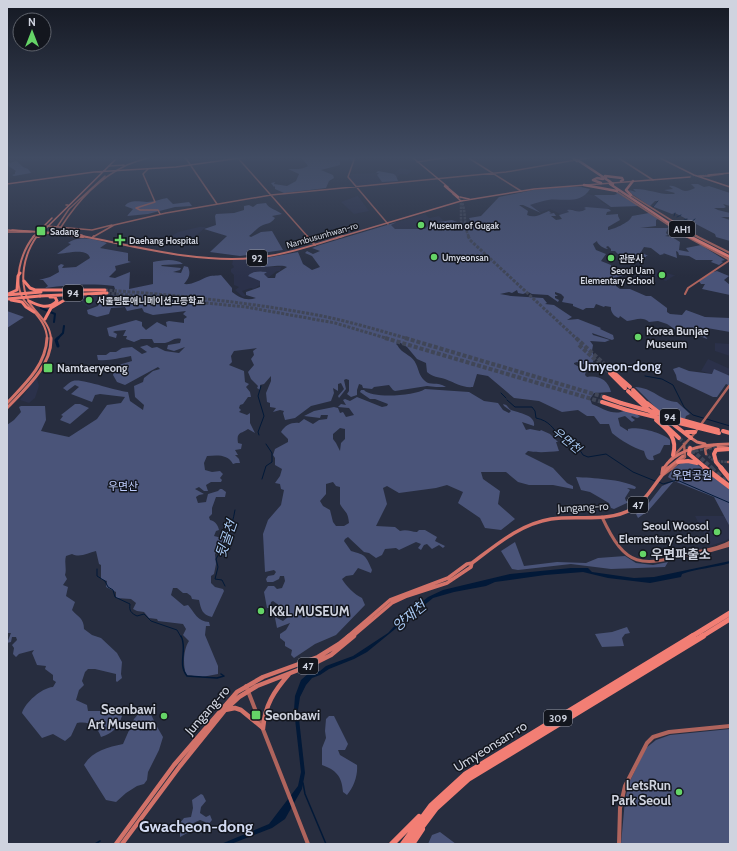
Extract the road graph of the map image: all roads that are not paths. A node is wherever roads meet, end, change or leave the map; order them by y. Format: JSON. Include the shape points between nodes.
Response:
{"nodes":[{"id":1,"x":75,"y":197,"type":"edge"},
{"id":2,"x":82,"y":197,"type":"edge"},
{"id":3,"x":85,"y":197,"type":"edge"},
{"id":4,"x":153,"y":197,"type":"edge"},
{"id":5,"x":212,"y":197,"type":"edge"},
{"id":6,"x":262,"y":197,"type":"edge"},
{"id":7,"x":273,"y":197,"type":"edge"},
{"id":8,"x":364,"y":197,"type":"edge"},
{"id":9,"x":459,"y":197,"type":"junction"},
{"id":10,"x":484,"y":197,"type":"edge"},
{"id":11,"x":487,"y":197,"type":"edge"},
{"id":12,"x":626,"y":197,"type":"edge"},
{"id":13,"x":629,"y":197,"type":"edge"},
{"id":14,"x":630,"y":197,"type":"edge"},
{"id":15,"x":632,"y":197,"type":"edge"},
{"id":16,"x":634,"y":197,"type":"edge"},
{"id":17,"x":469,"y":199,"type":"junction"},
{"id":18,"x":635,"y":200,"type":"junction"},
{"id":19,"x":462,"y":201,"type":"junction"},
{"id":20,"x":456,"y":202,"type":"junction"},
{"id":21,"x":217,"y":204,"type":"junction"},
{"id":22,"x":160,"y":214,"type":"junction"},
{"id":23,"x":387,"y":223,"type":"junction"},
{"id":24,"x":114,"y":225,"type":"junction"},
{"id":25,"x":57,"y":227,"type":"junction"},
{"id":26,"x":61,"y":227,"type":"junction"},
{"id":27,"x":31,"y":230,"type":"junction"},
{"id":28,"x":44,"y":230,"type":"junction"},
{"id":29,"x":7,"y":231,"type":"edge"},
{"id":30,"x":22,"y":232,"type":"junction"},
{"id":31,"x":100,"y":233,"type":"junction"},
{"id":32,"x":35,"y":237,"type":"junction"},
{"id":33,"x":93,"y":237,"type":"junction"},
{"id":34,"x":98,"y":239,"type":"junction"},
{"id":35,"x":315,"y":244,"type":"junction"},
{"id":36,"x":730,"y":257,"type":"edge"},
{"id":37,"x":726,"y":263,"type":"junction"},
{"id":38,"x":730,"y":264,"type":"edge"},
{"id":39,"x":24,"y":272,"type":"junction"},
{"id":40,"x":20,"y":273,"type":"junction"},
{"id":41,"x":24,"y":281,"type":"junction"},
{"id":42,"x":57,"y":290,"type":"dead end"},
{"id":43,"x":90,"y":292,"type":"junction"},
{"id":44,"x":106,"y":292,"type":"tunnel mouth"},
{"id":45,"x":40,"y":294,"type":"junction"},
{"id":46,"x":685,"y":294,"type":"dead end"},
{"id":47,"x":7,"y":295,"type":"edge"},
{"id":48,"x":66,"y":295,"type":"dead end"},
{"id":49,"x":7,"y":299,"type":"edge"},
{"id":50,"x":29,"y":300,"type":"junction"},
{"id":51,"x":51,"y":307,"type":"junction"},
{"id":52,"x":34,"y":312,"type":"junction"},
{"id":53,"x":44,"y":320,"type":"junction"},
{"id":54,"x":50,"y":345,"type":"junction"},
{"id":55,"x":46,"y":346,"type":"junction"},
{"id":56,"x":611,"y":373,"type":"tunnel mouth"},
{"id":57,"x":729,"y":386,"type":"edge"},
{"id":58,"x":604,"y":397,"type":"tunnel mouth"},
{"id":59,"x":12,"y":400,"type":"junction"},
{"id":60,"x":642,"y":401,"type":"junction"},
{"id":61,"x":602,"y":402,"type":"tunnel mouth"},
{"id":62,"x":7,"y":403,"type":"edge"},
{"id":63,"x":7,"y":408,"type":"edge"},
{"id":64,"x":683,"y":431,"type":"junction"},
{"id":65,"x":721,"y":432,"type":"junction"},
{"id":66,"x":695,"y":433,"type":"junction"},
{"id":67,"x":730,"y":434,"type":"edge"},
{"id":68,"x":680,"y":437,"type":"tunnel mouth"},
{"id":69,"x":690,"y":438,"type":"junction"},
{"id":70,"x":684,"y":444,"type":"junction"},
{"id":71,"x":702,"y":444,"type":"junction"},
{"id":72,"x":730,"y":444,"type":"edge"},
{"id":73,"x":708,"y":445,"type":"junction"},
{"id":74,"x":717,"y":446,"type":"junction"},
{"id":75,"x":690,"y":448,"type":"junction"},
{"id":76,"x":730,"y":448,"type":"edge"},
{"id":77,"x":684,"y":450,"type":"junction"},
{"id":78,"x":706,"y":454,"type":"dead end"},
{"id":79,"x":673,"y":455,"type":"junction"},
{"id":80,"x":683,"y":456,"type":"tunnel mouth"},
{"id":81,"x":678,"y":462,"type":"junction"},
{"id":82,"x":701,"y":465,"type":"junction"},
{"id":83,"x":665,"y":466,"type":"junction"},
{"id":84,"x":662,"y":474,"type":"junction"},
{"id":85,"x":730,"y":479,"type":"edge"},
{"id":86,"x":730,"y":487,"type":"edge"},
{"id":87,"x":601,"y":516,"type":"junction"},
{"id":88,"x":730,"y":542,"type":"edge"},
{"id":89,"x":730,"y":545,"type":"edge"},
{"id":90,"x":687,"y":555,"type":"junction"},
{"id":91,"x":472,"y":563,"type":"junction"},
{"id":92,"x":730,"y":614,"type":"edge"},
{"id":93,"x":730,"y":619,"type":"edge"},
{"id":94,"x":290,"y":672,"type":"junction"},
{"id":95,"x":247,"y":688,"type":"junction"},
{"id":96,"x":225,"y":710,"type":"junction"},
{"id":97,"x":730,"y":726,"type":"edge"},
{"id":98,"x":263,"y":728,"type":"junction"},
{"id":99,"x":426,"y":815,"type":"junction"},
{"id":100,"x":116,"y":844,"type":"edge"},
{"id":101,"x":122,"y":844,"type":"edge"},
{"id":102,"x":308,"y":844,"type":"edge"},
{"id":103,"x":392,"y":844,"type":"edge"},
{"id":104,"x":403,"y":844,"type":"edge"},
{"id":105,"x":409,"y":844,"type":"edge"},
{"id":106,"x":412,"y":844,"type":"edge"},
{"id":107,"x":619,"y":844,"type":"edge"}],
"edges":[{"from":1,"to":28,"type":"main road"},
{"from":2,"to":25,"type":"street"},
{"from":3,"to":26,"type":"street"},
{"from":4,"to":22,"type":"street","via":[[155,202],[153,204],[136,208],[158,210]]},
{"from":5,"to":21,"type":"street"},
{"from":6,"to":21,"type":"street"},
{"from":7,"to":35,"type":"street"},
{"from":8,"to":23,"type":"street"},
{"from":9,"to":17,"type":"main road"},
{"from":9,"to":19,"type":"main road"},
{"from":9,"to":20,"type":"main road"},
{"from":10,"to":17,"type":"main road","name":"Nambusunhwan-ro","number":"92"},
{"from":11,"to":19,"type":"main road","name":"Nambusunhwan-ro","number":"92"},
{"from":12,"to":36,"type":"street","via":[[687,237],[725,257]]},
{"from":13,"to":18,"type":"highway"},
{"from":14,"to":18,"type":"highway","number":"AH1"},
{"from":15,"to":18,"type":"highway"},
{"from":16,"to":36,"type":"street"},
{"from":17,"to":19,"type":"main road","name":"Nambusunhwan-ro","number":"92"},
{"from":18,"to":36,"type":"highway","number":"AH1"},
{"from":19,"to":20,"type":"main road","name":"Nambusunhwan-ro","number":"92"},
{"from":19,"to":23,"type":"main road","name":"Nambusunhwan-ro","number":"92"},
{"from":20,"to":23,"type":"main road","name":"Nambusunhwan-ro","number":"92"},
{"from":21,"to":22,"type":"street"},
{"from":22,"to":24,"type":"street"},
{"from":23,"to":35,"type":"main road","name":"Nambusunhwan-ro","number":"92"},
{"from":24,"to":26,"type":"street","via":[[92,230]]},
{"from":24,"to":31,"type":"street"},
{"from":25,"to":26,"type":"street"},
{"from":25,"to":28,"type":"street"},
{"from":27,"to":28,"type":"main road","name":"Nambusunhwan-ro","number":"92"},
{"from":27,"to":28,"type":"main road"},
{"from":27,"to":29,"type":"main road","name":"Nambusunhwan-ro","number":"92"},
{"from":28,"to":30,"type":"main road","name":"Nambusunhwan-ro","number":"92"},
{"from":28,"to":32,"type":"main road"},
{"from":28,"to":32,"type":"main road"},
{"from":28,"to":33,"type":"main road","name":"Nambusunhwan-ro","number":"92"},
{"from":28,"to":34,"type":"main road","name":"Nambusunhwan-ro","number":"92"},
{"from":29,"to":30,"type":"main road","name":"Nambusunhwan-ro","number":"92"},
{"from":29,"to":34,"type":"main road","name":"Nambusunhwan-ro","number":"92","bridge":true,"via":[[48,232]]},
{"from":30,"to":32,"type":"main road","via":[[34,233]]},
{"from":31,"to":33,"type":"street"},
{"from":31,"to":34,"type":"street"},
{"from":32,"to":39,"type":"main road"},
{"from":32,"to":40,"type":"main road","via":[[25,250]]},
{"from":33,"to":34,"type":"main road","name":"Nambusunhwan-ro","number":"92"},
{"from":34,"to":35,"type":"main road","name":"Nambusunhwan-ro","number":"92","via":[[203,258],[245,259],[280,254]]},
{"from":36,"to":37,"type":"street"},
{"from":37,"to":38,"type":"street"},
{"from":37,"to":46,"type":"street","via":[[688,288]]},
{"from":39,"to":40,"type":"main road"},
{"from":39,"to":41,"type":"main road"},
{"from":40,"to":47,"type":"highway","via":[[17,290]]},
{"from":40,"to":52,"type":"main road","via":[[20,293]]},
{"from":41,"to":43,"type":"highway","via":[[35,290]]},
{"from":41,"to":50,"type":"main road"},
{"from":42,"to":45,"type":"highway"},
{"from":43,"to":44,"type":"highway","number":"94"},
{"from":43,"to":45,"type":"highway","number":"94"},
{"from":43,"to":51,"type":"highway","via":[[69,296]]},
{"from":45,"to":47,"type":"highway","number":"94","bridge":true},
{"from":45,"to":49,"type":"highway","number":"94","bridge":true},
{"from":45,"to":50,"type":"highway","via":[[55,297],[57,300],[45,307]]},
{"from":48,"to":51,"type":"highway"},
{"from":49,"to":52,"type":"highway","bridge":true,"via":[[24,303]]},
{"from":50,"to":53,"type":"main road"},
{"from":51,"to":53,"type":"highway"},
{"from":52,"to":53,"type":"main road"},
{"from":53,"to":54,"type":"main road","via":[[51,331]]},
{"from":53,"to":55,"type":"main road"},
{"from":54,"to":55,"type":"main road"},
{"from":54,"to":59,"type":"main road","via":[[39,372]]},
{"from":55,"to":59,"type":"main road","via":[[35,371]]},
{"from":56,"to":60,"type":"highway"},
{"from":57,"to":66,"type":"street"},
{"from":58,"to":65,"type":"highway","number":"94","bridge":true},
{"from":59,"to":62,"type":"main road"},
{"from":59,"to":63,"type":"main road"},
{"from":60,"to":64,"type":"highway"},
{"from":60,"to":68,"type":"highway"},
{"from":60,"to":79,"type":"highway","via":[[674,439],[676,447]]},
{"from":61,"to":65,"type":"highway","number":"94","bridge":true},
{"from":64,"to":66,"type":"highway"},
{"from":64,"to":69,"type":"highway"},
{"from":65,"to":67,"type":"highway","number":"94"},
{"from":66,"to":69,"type":"street"},
{"from":66,"to":71,"type":"main road","via":[[696,440]]},
{"from":69,"to":70,"type":"street"},
{"from":69,"to":71,"type":"main road"},
{"from":70,"to":77,"type":"street"},
{"from":70,"to":79,"type":"street"},
{"from":71,"to":73,"type":"main road"},
{"from":72,"to":74,"type":"main road","number":"47"},
{"from":73,"to":74,"type":"main road","number":"47"},
{"from":73,"to":75,"type":"main road","number":"47"},
{"from":74,"to":76,"type":"main road","number":"47"},
{"from":74,"to":78,"type":"street","via":[[707,448]]},
{"from":75,"to":77,"type":"main road","number":"47"},
{"from":75,"to":82,"type":"highway","via":[[690,456]]},
{"from":76,"to":85,"type":"highway","via":[[716,450],[714,454],[716,462]]},
{"from":77,"to":81,"type":"street","via":[[685,457]]},
{"from":77,"to":83,"type":"main road","number":"47"},
{"from":79,"to":83,"type":"street"},
{"from":80,"to":84,"type":"main road","name":"Jungang-ro","number":"47"},
{"from":81,"to":82,"type":"highway","via":[[688,461]]},
{"from":81,"to":84,"type":"street"},
{"from":82,"to":86,"type":"highway"},
{"from":83,"to":84,"type":"main road","number":"47"},
{"from":84,"to":87,"type":"main road","name":"Jungang-ro","number":"47","via":[[632,510]]},
{"from":87,"to":90,"type":"street","via":[[621,549],[636,560],[651,562]]},
{"from":87,"to":91,"type":"main road","name":"Jungang-ro","number":"47","via":[[552,518],[535,522],[515,532]]},
{"from":88,"to":90,"type":"street"},
{"from":89,"to":90,"type":"street","via":[[692,556]]},
{"from":91,"to":94,"type":"main road","name":"Jungang-ro","number":"47","via":[[471,567],[447,582],[392,603],[331,655]]},
{"from":91,"to":95,"type":"main road","name":"Jungang-ro","number":"47","via":[[448,578],[390,600],[339,644],[318,657],[262,677]]},
{"from":92,"to":99,"type":"highway","name":"Umyeonsan-ro","number":"309","via":[[466,774],[448,788]]},
{"from":93,"to":99,"type":"highway","name":"Umyeonsan-ro","number":"309","via":[[468,779]]},
{"from":94,"to":95,"type":"main road","name":"Jungang-ro","number":"47"},
{"from":94,"to":98,"type":"main road","via":[[265,709]]},
{"from":95,"to":96,"type":"main road","name":"Jungang-ro","number":"47"},
{"from":95,"to":98,"type":"street"},
{"from":95,"to":100,"type":"main road","name":"Jungang-ro","number":"47","via":[[237,692],[223,706],[174,765]]},
{"from":96,"to":98,"type":"main road","via":[[241,710]]},
{"from":96,"to":101,"type":"main road","name":"Jungang-ro","number":"47"},
{"from":97,"to":107,"type":"street","via":[[669,732],[653,737],[647,743],[625,786],[620,808]]},
{"from":98,"to":102,"type":"street"},
{"from":99,"to":103,"type":"highway"},
{"from":99,"to":104,"type":"highway","name":"Umyeonsan-ro","number":"309"},
{"from":99,"to":105,"type":"highway","name":"Umyeonsan-ro","number":"309"},
{"from":99,"to":106,"type":"highway","via":[[425,824]]}]}
